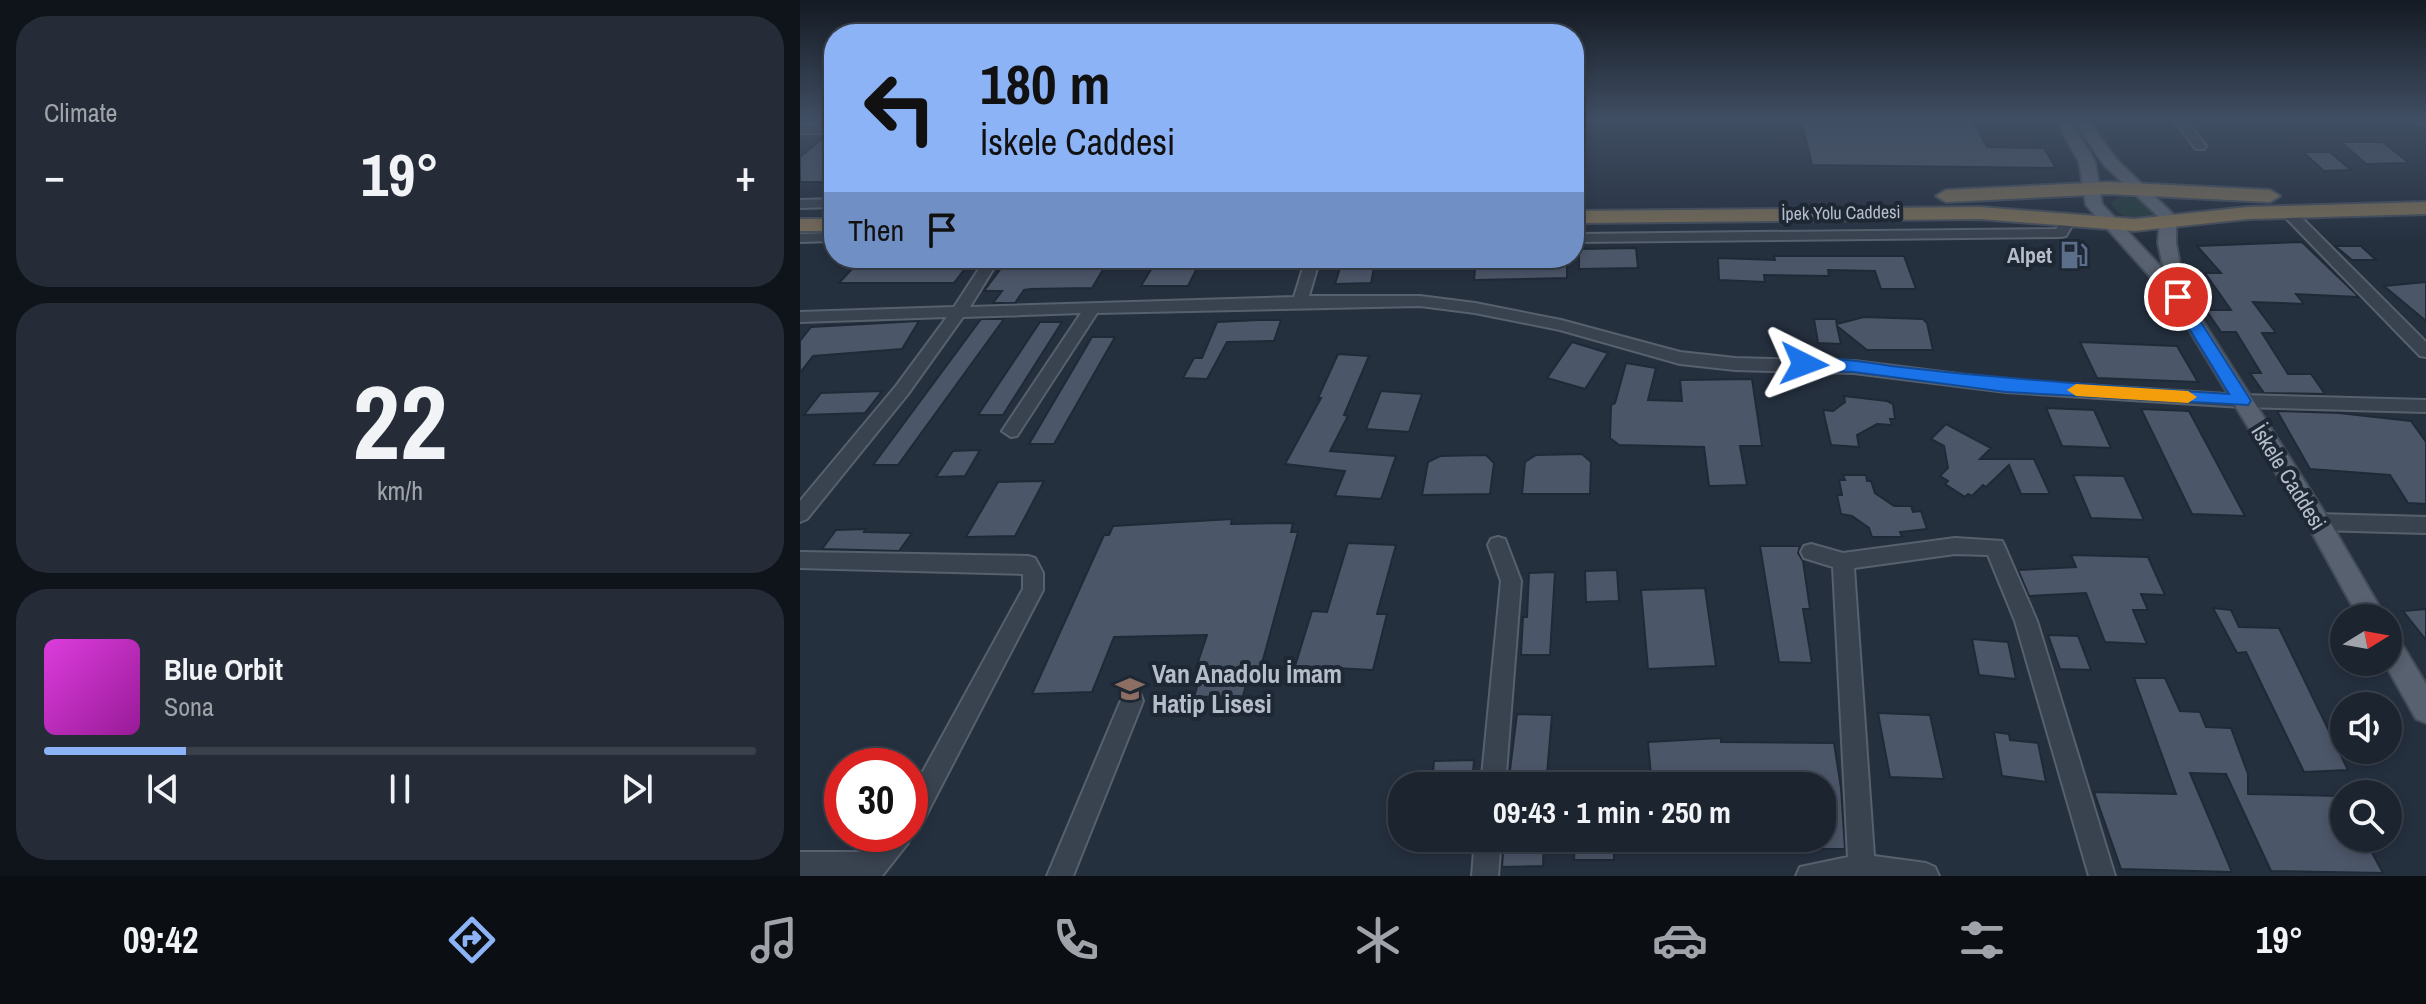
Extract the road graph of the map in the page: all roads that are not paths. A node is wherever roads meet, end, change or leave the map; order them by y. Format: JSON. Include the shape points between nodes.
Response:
{"nodes":[{"id":1,"x":2086,"y":161,"type":"edge"},
{"id":2,"x":2110,"y":161,"type":"edge"},
{"id":3,"x":2139,"y":189,"type":"junction"},
{"id":4,"x":2093,"y":190,"type":"junction"},
{"id":5,"x":2426,"y":195,"type":"edge"},
{"id":6,"x":1584,"y":200,"type":"edge"},
{"id":7,"x":824,"y":203,"type":"edge"},
{"id":8,"x":800,"y":204,"type":"edge"},
{"id":9,"x":2426,"y":208,"type":"edge"},
{"id":10,"x":2287,"y":211,"type":"junction"},
{"id":11,"x":800,"y":213,"type":"edge"},
{"id":12,"x":824,"y":213,"type":"edge"},
{"id":13,"x":1584,"y":217,"type":"edge"},
{"id":14,"x":2069,"y":219,"type":"junction"},
{"id":15,"x":2170,"y":222,"type":"junction"},
{"id":16,"x":2108,"y":224,"type":"junction"},
{"id":17,"x":800,"y":225,"type":"edge"},
{"id":18,"x":824,"y":225,"type":"edge"},
{"id":19,"x":824,"y":237,"type":"edge"},
{"id":20,"x":800,"y":238,"type":"edge"},
{"id":21,"x":1584,"y":238,"type":"edge"},
{"id":22,"x":824,"y":248,"type":"edge"},
{"id":23,"x":800,"y":249,"type":"edge"},
{"id":24,"x":987,"y":268,"type":"edge"},
{"id":25,"x":1310,"y":268,"type":"edge"},
{"id":26,"x":2178,"y":297,"type":"junction"},
{"id":27,"x":1300,"y":302,"type":"junction"},
{"id":28,"x":1092,"y":309,"type":"junction"},
{"id":29,"x":962,"y":311,"type":"junction"},
{"id":30,"x":800,"y":317,"type":"edge"},
{"id":31,"x":2426,"y":352,"type":"edge"},
{"id":32,"x":2242,"y":401,"type":"junction"},
{"id":33,"x":2426,"y":406,"type":"edge"},
{"id":34,"x":1011,"y":431,"type":"dead end"},
{"id":35,"x":800,"y":514,"type":"edge"},
{"id":36,"x":2318,"y":522,"type":"junction"},
{"id":37,"x":2426,"y":525,"type":"edge"},
{"id":38,"x":1498,"y":545,"type":"dead end"},
{"id":39,"x":1811,"y":552,"type":"dead end"},
{"id":40,"x":800,"y":560,"type":"edge"},
{"id":41,"x":1843,"y":561,"type":"junction"},
{"id":42,"x":2365,"y":604,"type":"edge"},
{"id":43,"x":2402,"y":668,"type":"edge"},
{"id":44,"x":1132,"y":701,"type":"dead end"},
{"id":45,"x":2426,"y":710,"type":"edge"},
{"id":46,"x":1494,"y":772,"type":"edge"},
{"id":47,"x":928,"y":786,"type":"edge"},
{"id":48,"x":884,"y":852,"type":"edge"},
{"id":49,"x":1487,"y":852,"type":"edge"},
{"id":50,"x":800,"y":865,"type":"edge"},
{"id":51,"x":869,"y":871,"type":"edge"},
{"id":52,"x":1861,"y":872,"type":"edge"},
{"id":53,"x":1060,"y":876,"type":"edge"},
{"id":54,"x":1485,"y":876,"type":"edge"},
{"id":55,"x":1809,"y":876,"type":"edge"},
{"id":56,"x":1926,"y":876,"type":"edge"},
{"id":57,"x":2102,"y":876,"type":"edge"}],
"edges":[{"from":1,"to":4,"type":"main road"},
{"from":2,"to":3,"type":"main road"},
{"from":3,"to":4,"type":"highway","name":"İpek Yolu Caddesi"},
{"from":3,"to":5,"type":"highway","name":"İpek Yolu Caddesi","via":[[2239,196]]},
{"from":3,"to":15,"type":"main road"},
{"from":4,"to":6,"type":"highway","name":"İpek Yolu Caddesi"},
{"from":4,"to":16,"type":"main road","via":[[2094,205]]},
{"from":7,"to":8,"type":"street"},
{"from":9,"to":10,"type":"highway","name":"İpek Yolu Caddesi"},
{"from":10,"to":15,"type":"highway","name":"İpek Yolu Caddesi"},
{"from":10,"to":31,"type":"street"},
{"from":11,"to":12,"type":"highway"},
{"from":13,"to":14,"type":"highway","name":"İpek Yolu Caddesi","via":[[1938,212]]},
{"from":14,"to":16,"type":"highway","name":"İpek Yolu Caddesi"},
{"from":14,"to":21,"type":"street","via":[[2061,233]]},
{"from":15,"to":16,"type":"highway","name":"İpek Yolu Caddesi"},
{"from":15,"to":26,"type":"main road","via":[[2167,243]]},
{"from":16,"to":26,"type":"main road"},
{"from":17,"to":18,"type":"highway"},
{"from":19,"to":20,"type":"street"},
{"from":22,"to":23,"type":"street"},
{"from":24,"to":29,"type":"street"},
{"from":25,"to":27,"type":"street"},
{"from":26,"to":32,"type":"main road","name":"İskele Caddesi"},
{"from":27,"to":28,"type":"street"},
{"from":27,"to":32,"type":"street","via":[[1420,301],[1475,308],[1680,358],[1854,367],[2006,386]]},
{"from":28,"to":29,"type":"street"},
{"from":28,"to":34,"type":"street"},
{"from":29,"to":30,"type":"street"},
{"from":29,"to":35,"type":"street","via":[[895,402]]},
{"from":32,"to":33,"type":"street"},
{"from":32,"to":36,"type":"main road","name":"İskele Caddesi"},
{"from":36,"to":37,"type":"street"},
{"from":36,"to":42,"type":"main road","name":"İskele Caddesi"},
{"from":38,"to":46,"type":"street","via":[[1511,581]]},
{"from":39,"to":41,"type":"street"},
{"from":40,"to":47,"type":"street","via":[[1028,564],[1033,590]]},
{"from":41,"to":52,"type":"street"},
{"from":41,"to":57,"type":"street","via":[[1955,546],[1995,547],[2026,621]]},
{"from":43,"to":45,"type":"main road"},
{"from":44,"to":53,"type":"street"},
{"from":48,"to":51,"type":"street"},
{"from":49,"to":54,"type":"street"},
{"from":50,"to":51,"type":"street"},
{"from":52,"to":55,"type":"street"},
{"from":52,"to":56,"type":"street"}]}
